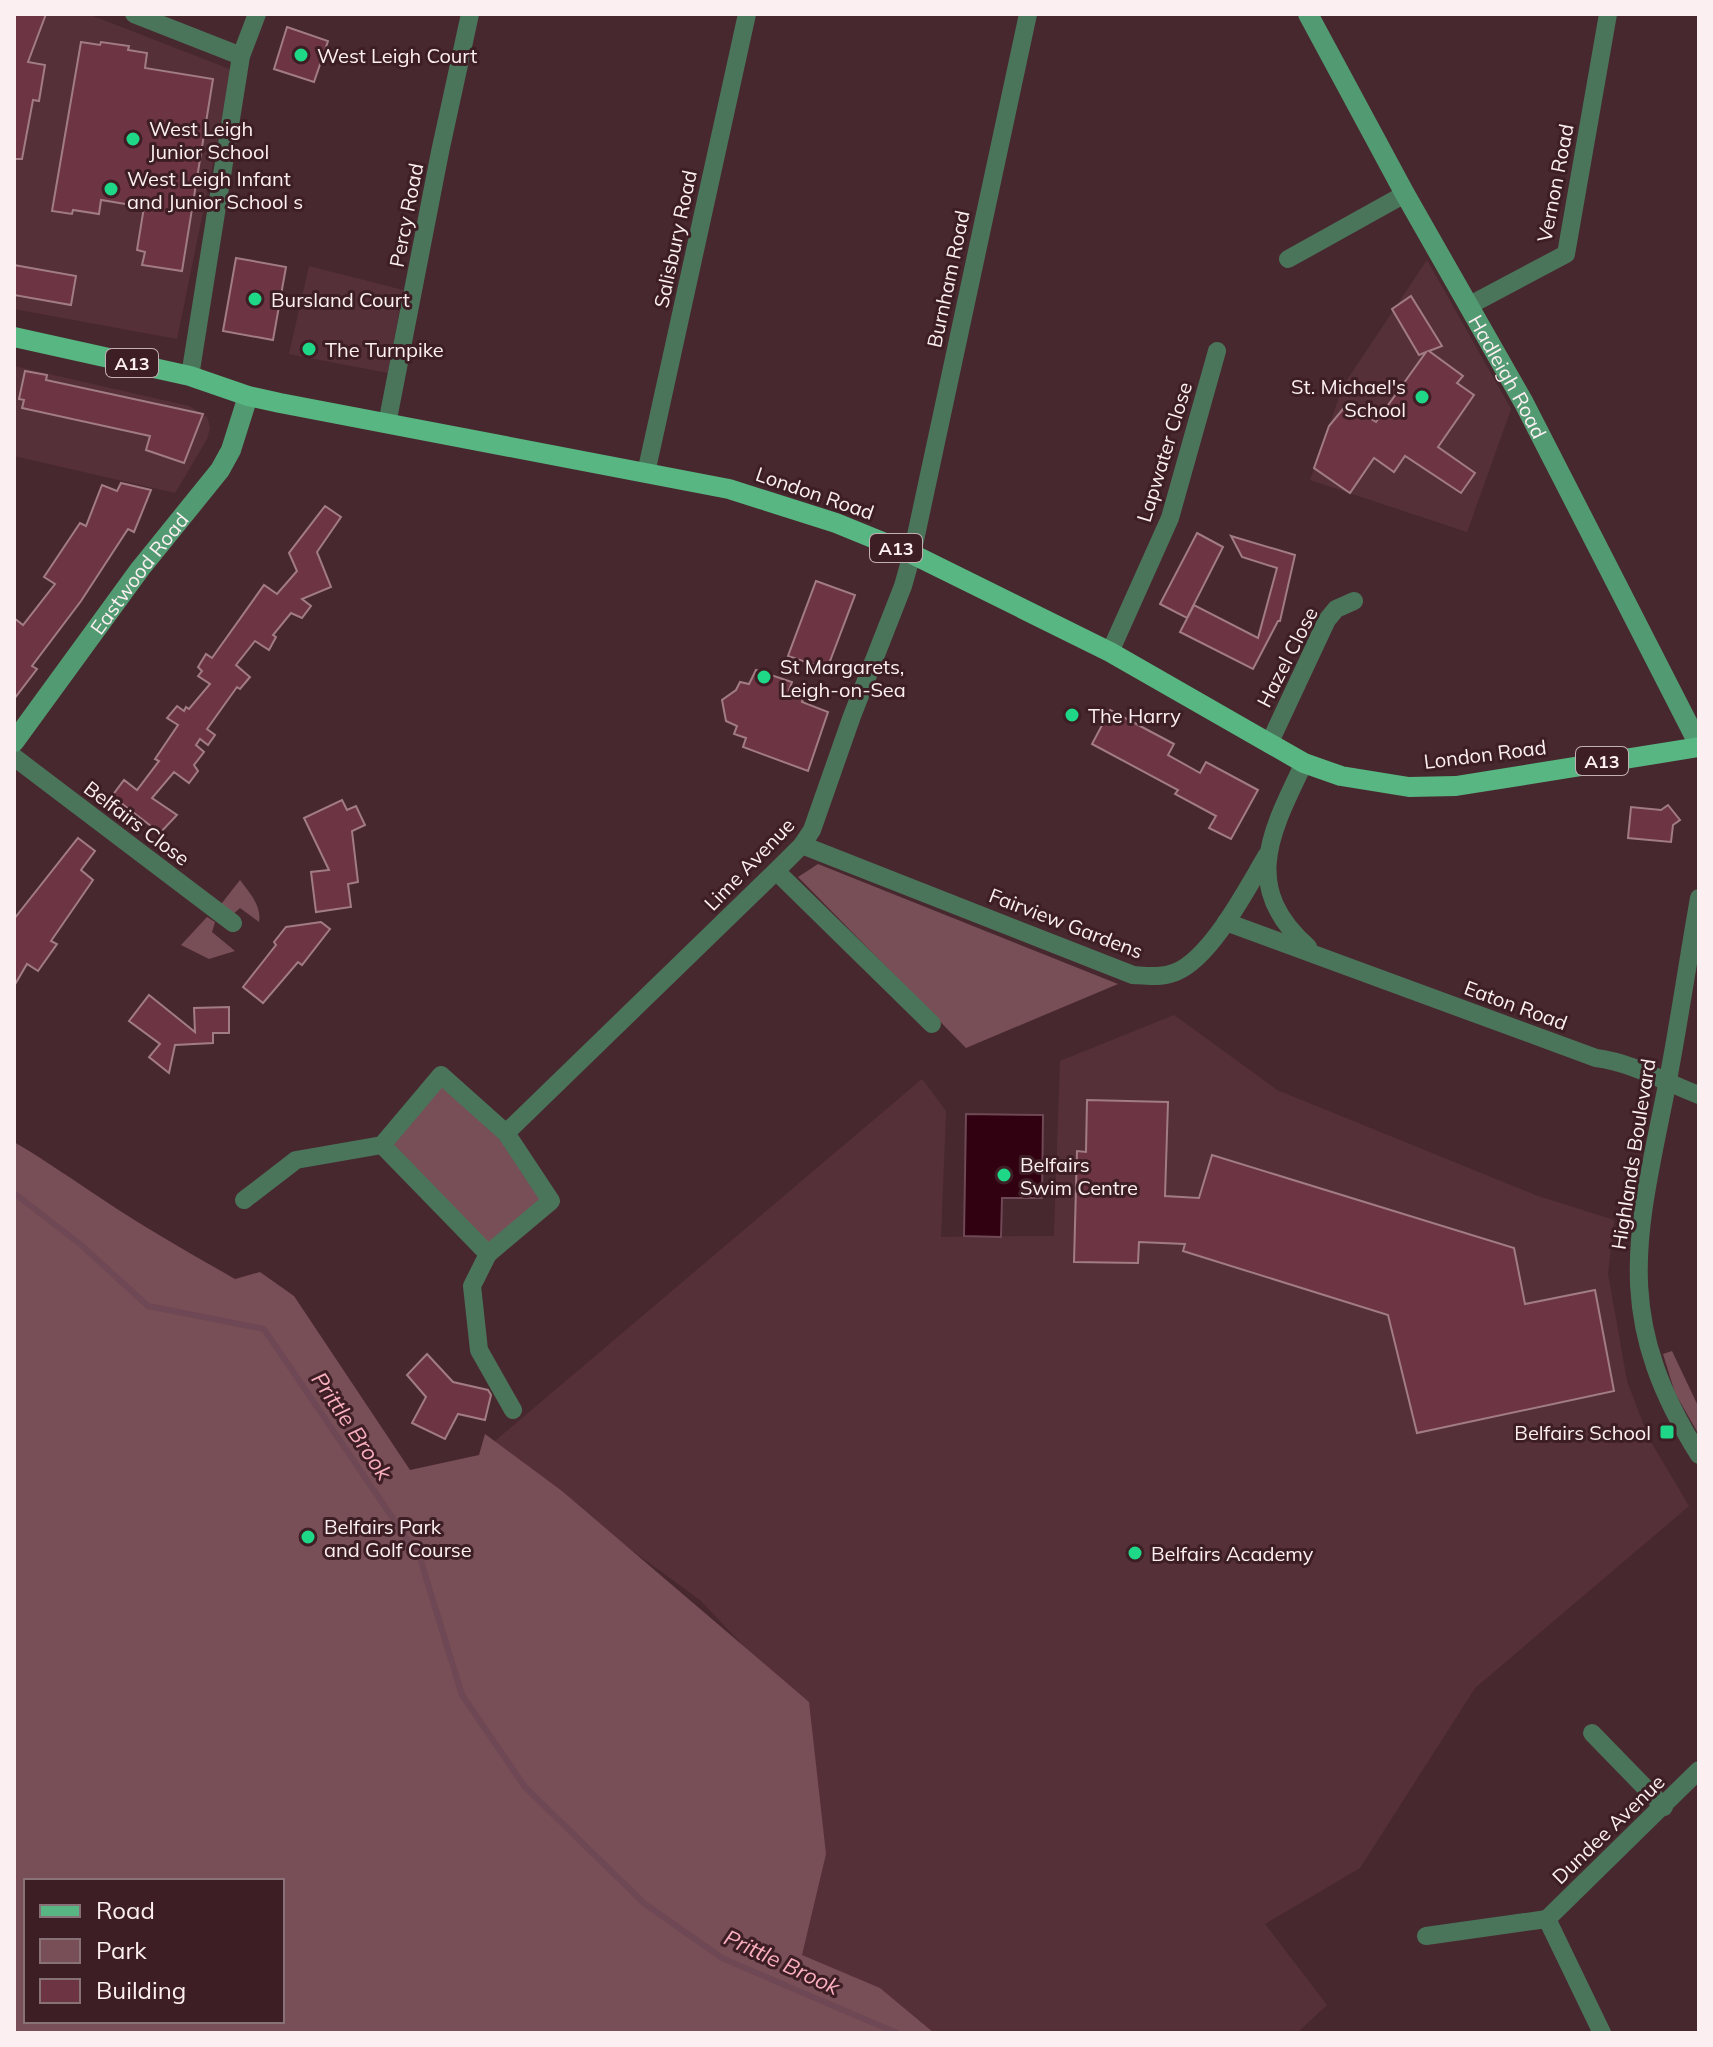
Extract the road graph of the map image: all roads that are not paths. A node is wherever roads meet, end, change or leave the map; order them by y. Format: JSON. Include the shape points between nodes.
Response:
{"nodes":[{"id":1,"x":134,"y":14,"type":"edge"},
{"id":2,"x":257,"y":14,"type":"edge"},
{"id":3,"x":470,"y":14,"type":"edge"},
{"id":4,"x":747,"y":14,"type":"edge"},
{"id":5,"x":1028,"y":14,"type":"edge"},
{"id":6,"x":1308,"y":14,"type":"edge"},
{"id":7,"x":1608,"y":14,"type":"edge"},
{"id":8,"x":241,"y":56,"type":"junction"},
{"id":9,"x":1405,"y":194,"type":"junction"},
{"id":10,"x":1288,"y":259,"type":"dead end"},
{"id":11,"x":1470,"y":305,"type":"junction"},
{"id":12,"x":14,"y":337,"type":"edge"},
{"id":13,"x":1217,"y":351,"type":"dead end"},
{"id":14,"x":190,"y":376,"type":"junction"},
{"id":15,"x":248,"y":396,"type":"junction"},
{"id":16,"x":387,"y":424,"type":"junction"},
{"id":17,"x":646,"y":473,"type":"junction"},
{"id":18,"x":912,"y":554,"type":"junction"},
{"id":19,"x":1354,"y":601,"type":"dead end"},
{"id":20,"x":1110,"y":652,"type":"junction"},
{"id":21,"x":14,"y":742,"type":"edge"},
{"id":22,"x":1269,"y":744,"type":"junction"},
{"id":23,"x":1699,"y":746,"type":"edge"},
{"id":24,"x":14,"y":757,"type":"edge"},
{"id":25,"x":1304,"y":763,"type":"junction"},
{"id":26,"x":802,"y":845,"type":"junction"},
{"id":27,"x":1267,"y":855,"type":"junction"},
{"id":28,"x":776,"y":871,"type":"junction"},
{"id":29,"x":1699,"y":898,"type":"edge"},
{"id":30,"x":1226,"y":922,"type":"junction"},
{"id":31,"x":233,"y":923,"type":"dead end"},
{"id":32,"x":1316,"y":954,"type":"junction"},
{"id":33,"x":932,"y":1024,"type":"dead end"},
{"id":34,"x":1667,"y":1083,"type":"junction"},
{"id":35,"x":1699,"y":1095,"type":"edge"},
{"id":36,"x":506,"y":1133,"type":"junction"},
{"id":37,"x":382,"y":1145,"type":"junction"},
{"id":38,"x":244,"y":1200,"type":"dead end"},
{"id":39,"x":488,"y":1254,"type":"junction"},
{"id":40,"x":513,"y":1410,"type":"dead end"},
{"id":41,"x":1699,"y":1455,"type":"edge"},
{"id":42,"x":1592,"y":1733,"type":"dead end"},
{"id":43,"x":1699,"y":1770,"type":"edge"},
{"id":44,"x":1664,"y":1807,"type":"junction"},
{"id":45,"x":1547,"y":1919,"type":"junction"},
{"id":46,"x":1426,"y":1936,"type":"dead end"},
{"id":47,"x":1602,"y":2033,"type":"edge"}],
"edges":[{"from":1,"to":8,"type":"street"},
{"from":2,"to":8,"type":"street"},
{"from":3,"to":16,"type":"street","name":"Percy Road"},
{"from":4,"to":17,"type":"street","name":"Salisbury Road"},
{"from":5,"to":18,"type":"street","name":"Burnham Road"},
{"from":6,"to":9,"type":"street","name":"Hadleigh Road"},
{"from":7,"to":11,"type":"street","name":"Vernon Road","via":[[1566,254]]},
{"from":8,"to":14,"type":"street"},
{"from":9,"to":10,"type":"street"},
{"from":9,"to":11,"type":"street","name":"Hadleigh Road"},
{"from":11,"to":23,"type":"street","name":"Hadleigh Road"},
{"from":12,"to":14,"type":"main road","name":"London Road","number":"A13"},
{"from":13,"to":20,"type":"street","name":"Lapwater Close","via":[[1170,518]]},
{"from":14,"to":15,"type":"main road","name":"London Road","number":"A13"},
{"from":15,"to":16,"type":"main road","name":"London Road","number":"A13"},
{"from":15,"to":21,"type":"street","name":"Eastwood Road","via":[[220,470],[140,569]]},
{"from":16,"to":17,"type":"main road","name":"London Road","number":"A13"},
{"from":17,"to":18,"type":"main road","name":"London Road","number":"A13","via":[[729,489]]},
{"from":18,"to":20,"type":"main road","name":"London Road","number":"A13"},
{"from":18,"to":26,"type":"street","name":"Lime Avenue","via":[[812,830]]},
{"from":19,"to":22,"type":"street","name":"Hazel Close","via":[[1327,620]]},
{"from":20,"to":22,"type":"main road","name":"London Road","number":"A13"},
{"from":22,"to":25,"type":"main road","name":"London Road","number":"A13"},
{"from":23,"to":25,"type":"main road","name":"London Road","number":"A13","via":[[1456,786],[1375,783]]},
{"from":24,"to":31,"type":"street","name":"Belfairs Close"},
{"from":25,"to":27,"type":"street","name":"Eaton Road"},
{"from":26,"to":28,"type":"street","name":"Lime Avenue"},
{"from":26,"to":30,"type":"street","name":"Fairview Gardens","via":[[1133,975],[1178,972]]},
{"from":27,"to":30,"type":"street","name":"Fairview Gardens"},
{"from":27,"to":32,"type":"street","name":"Eaton Road","via":[[1276,909],[1288,929]]},
{"from":28,"to":33,"type":"street"},
{"from":28,"to":36,"type":"street","name":"Lime Avenue"},
{"from":29,"to":34,"type":"street","name":"Highlands Boulevard"},
{"from":30,"to":32,"type":"street","name":"Eaton Road"},
{"from":32,"to":34,"type":"street","name":"Eaton Road","via":[[1596,1058],[1657,1075]]},
{"from":34,"to":35,"type":"street","name":"Eaton Road"},
{"from":34,"to":41,"type":"street","name":"Highlands Boulevard","via":[[1643,1207],[1637,1282],[1658,1379]]},
{"from":36,"to":37,"type":"street","via":[[441,1075]]},
{"from":36,"to":39,"type":"street","via":[[551,1201]]},
{"from":37,"to":38,"type":"street","via":[[296,1160]]},
{"from":37,"to":39,"type":"street"},
{"from":39,"to":40,"type":"street","via":[[472,1286],[479,1350]]},
{"from":42,"to":44,"type":"street"},
{"from":43,"to":44,"type":"street","name":"Dundee Avenue"},
{"from":44,"to":45,"type":"street","name":"Dundee Avenue"},
{"from":45,"to":46,"type":"street"},
{"from":45,"to":47,"type":"street"}]}
